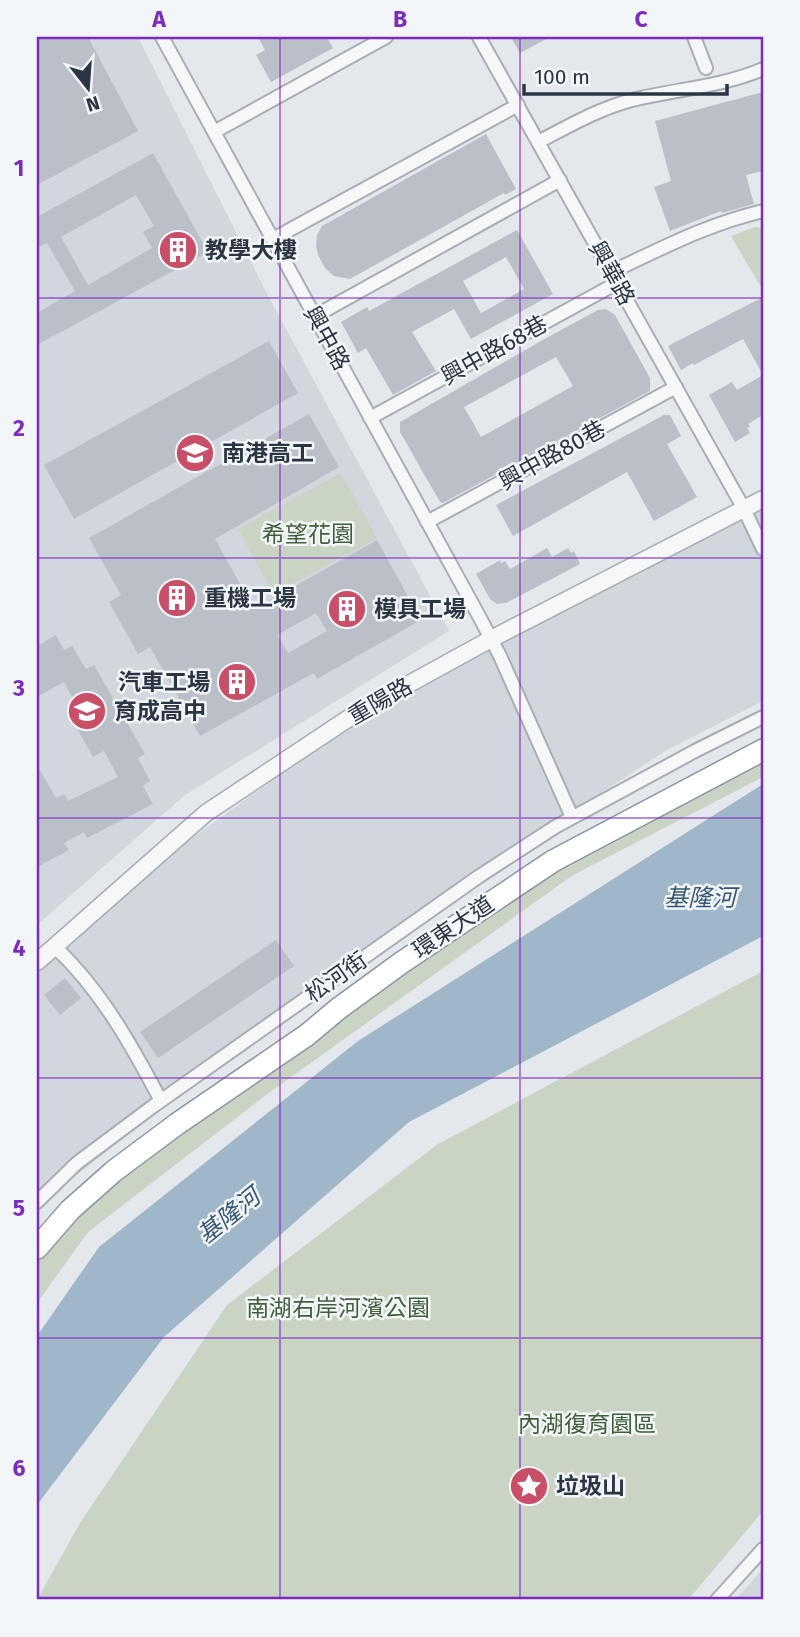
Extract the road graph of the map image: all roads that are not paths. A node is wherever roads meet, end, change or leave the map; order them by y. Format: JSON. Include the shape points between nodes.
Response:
{"nodes":[{"id":1,"x":162,"y":37,"type":"edge"},
{"id":2,"x":386,"y":37,"type":"edge"},
{"id":3,"x":479,"y":37,"type":"edge"},
{"id":4,"x":694,"y":37,"type":"edge"},
{"id":5,"x":706,"y":68,"type":"dead end"},
{"id":6,"x":763,"y":69,"type":"edge"},
{"id":7,"x":518,"y":105,"type":"junction"},
{"id":8,"x":214,"y":132,"type":"junction"},
{"id":9,"x":538,"y":142,"type":"junction"},
{"id":10,"x":560,"y":180,"type":"junction"},
{"id":11,"x":763,"y":211,"type":"edge"},
{"id":12,"x":273,"y":239,"type":"junction"},
{"id":13,"x":614,"y":277,"type":"junction"},
{"id":14,"x":315,"y":316,"type":"junction"},
{"id":15,"x":676,"y":387,"type":"junction"},
{"id":16,"x":370,"y":418,"type":"junction"},
{"id":17,"x":763,"y":499,"type":"edge"},
{"id":18,"x":744,"y":509,"type":"junction"},
{"id":19,"x":427,"y":522,"type":"junction"},
{"id":20,"x":763,"y":549,"type":"edge"},
{"id":21,"x":491,"y":639,"type":"junction"},
{"id":22,"x":763,"y":717,"type":"edge"},
{"id":23,"x":763,"y":750,"type":"edge"},
{"id":24,"x":572,"y":817,"type":"junction"},
{"id":25,"x":55,"y":947,"type":"junction"},
{"id":26,"x":37,"y":962,"type":"edge"},
{"id":27,"x":161,"y":1101,"type":"junction"},
{"id":28,"x":37,"y":1202,"type":"edge"},
{"id":29,"x":37,"y":1248,"type":"edge"},
{"id":30,"x":763,"y":1549,"type":"edge"},
{"id":31,"x":717,"y":1600,"type":"edge"}],
"edges":[{"from":1,"to":8,"type":"street","name":"興中路"},
{"from":2,"to":8,"type":"street"},
{"from":3,"to":7,"type":"street","name":"興華路"},
{"from":4,"to":5,"type":"street"},
{"from":6,"to":9,"type":"street","via":[[707,87],[611,106]]},
{"from":7,"to":9,"type":"street","name":"興華路"},
{"from":7,"to":12,"type":"street"},
{"from":8,"to":12,"type":"street","name":"興中路"},
{"from":9,"to":10,"type":"street","name":"興華路"},
{"from":10,"to":13,"type":"street","name":"興華路"},
{"from":10,"to":14,"type":"street"},
{"from":11,"to":13,"type":"street","name":"興中路68巷","via":[[682,237]]},
{"from":12,"to":14,"type":"street","name":"興中路"},
{"from":13,"to":15,"type":"street","name":"興華路"},
{"from":13,"to":16,"type":"street","name":"興中路68巷"},
{"from":14,"to":16,"type":"street","name":"興中路"},
{"from":15,"to":18,"type":"street","name":"興華路"},
{"from":15,"to":19,"type":"street","name":"興中路80巷"},
{"from":16,"to":19,"type":"street","name":"興中路"},
{"from":17,"to":18,"type":"street","name":"重陽路"},
{"from":18,"to":20,"type":"street","name":"興華路"},
{"from":18,"to":21,"type":"street","name":"重陽路"},
{"from":19,"to":21,"type":"street","name":"興中路"},
{"from":21,"to":24,"type":"street","name":"興中路"},
{"from":21,"to":25,"type":"street","name":"重陽路","via":[[358,712],[206,813]]},
{"from":22,"to":24,"type":"street","name":"松河街"},
{"from":23,"to":29,"type":"highway","name":"環東大道","via":[[553,861],[401,963],[114,1171]]},
{"from":24,"to":27,"type":"street","name":"松河街","via":[[478,877]]},
{"from":25,"to":26,"type":"street","name":"重陽路"},
{"from":25,"to":27,"type":"street","via":[[126,1035]]},
{"from":27,"to":28,"type":"street","name":"松河街","via":[[77,1163]]},
{"from":30,"to":31,"type":"street"}]}
